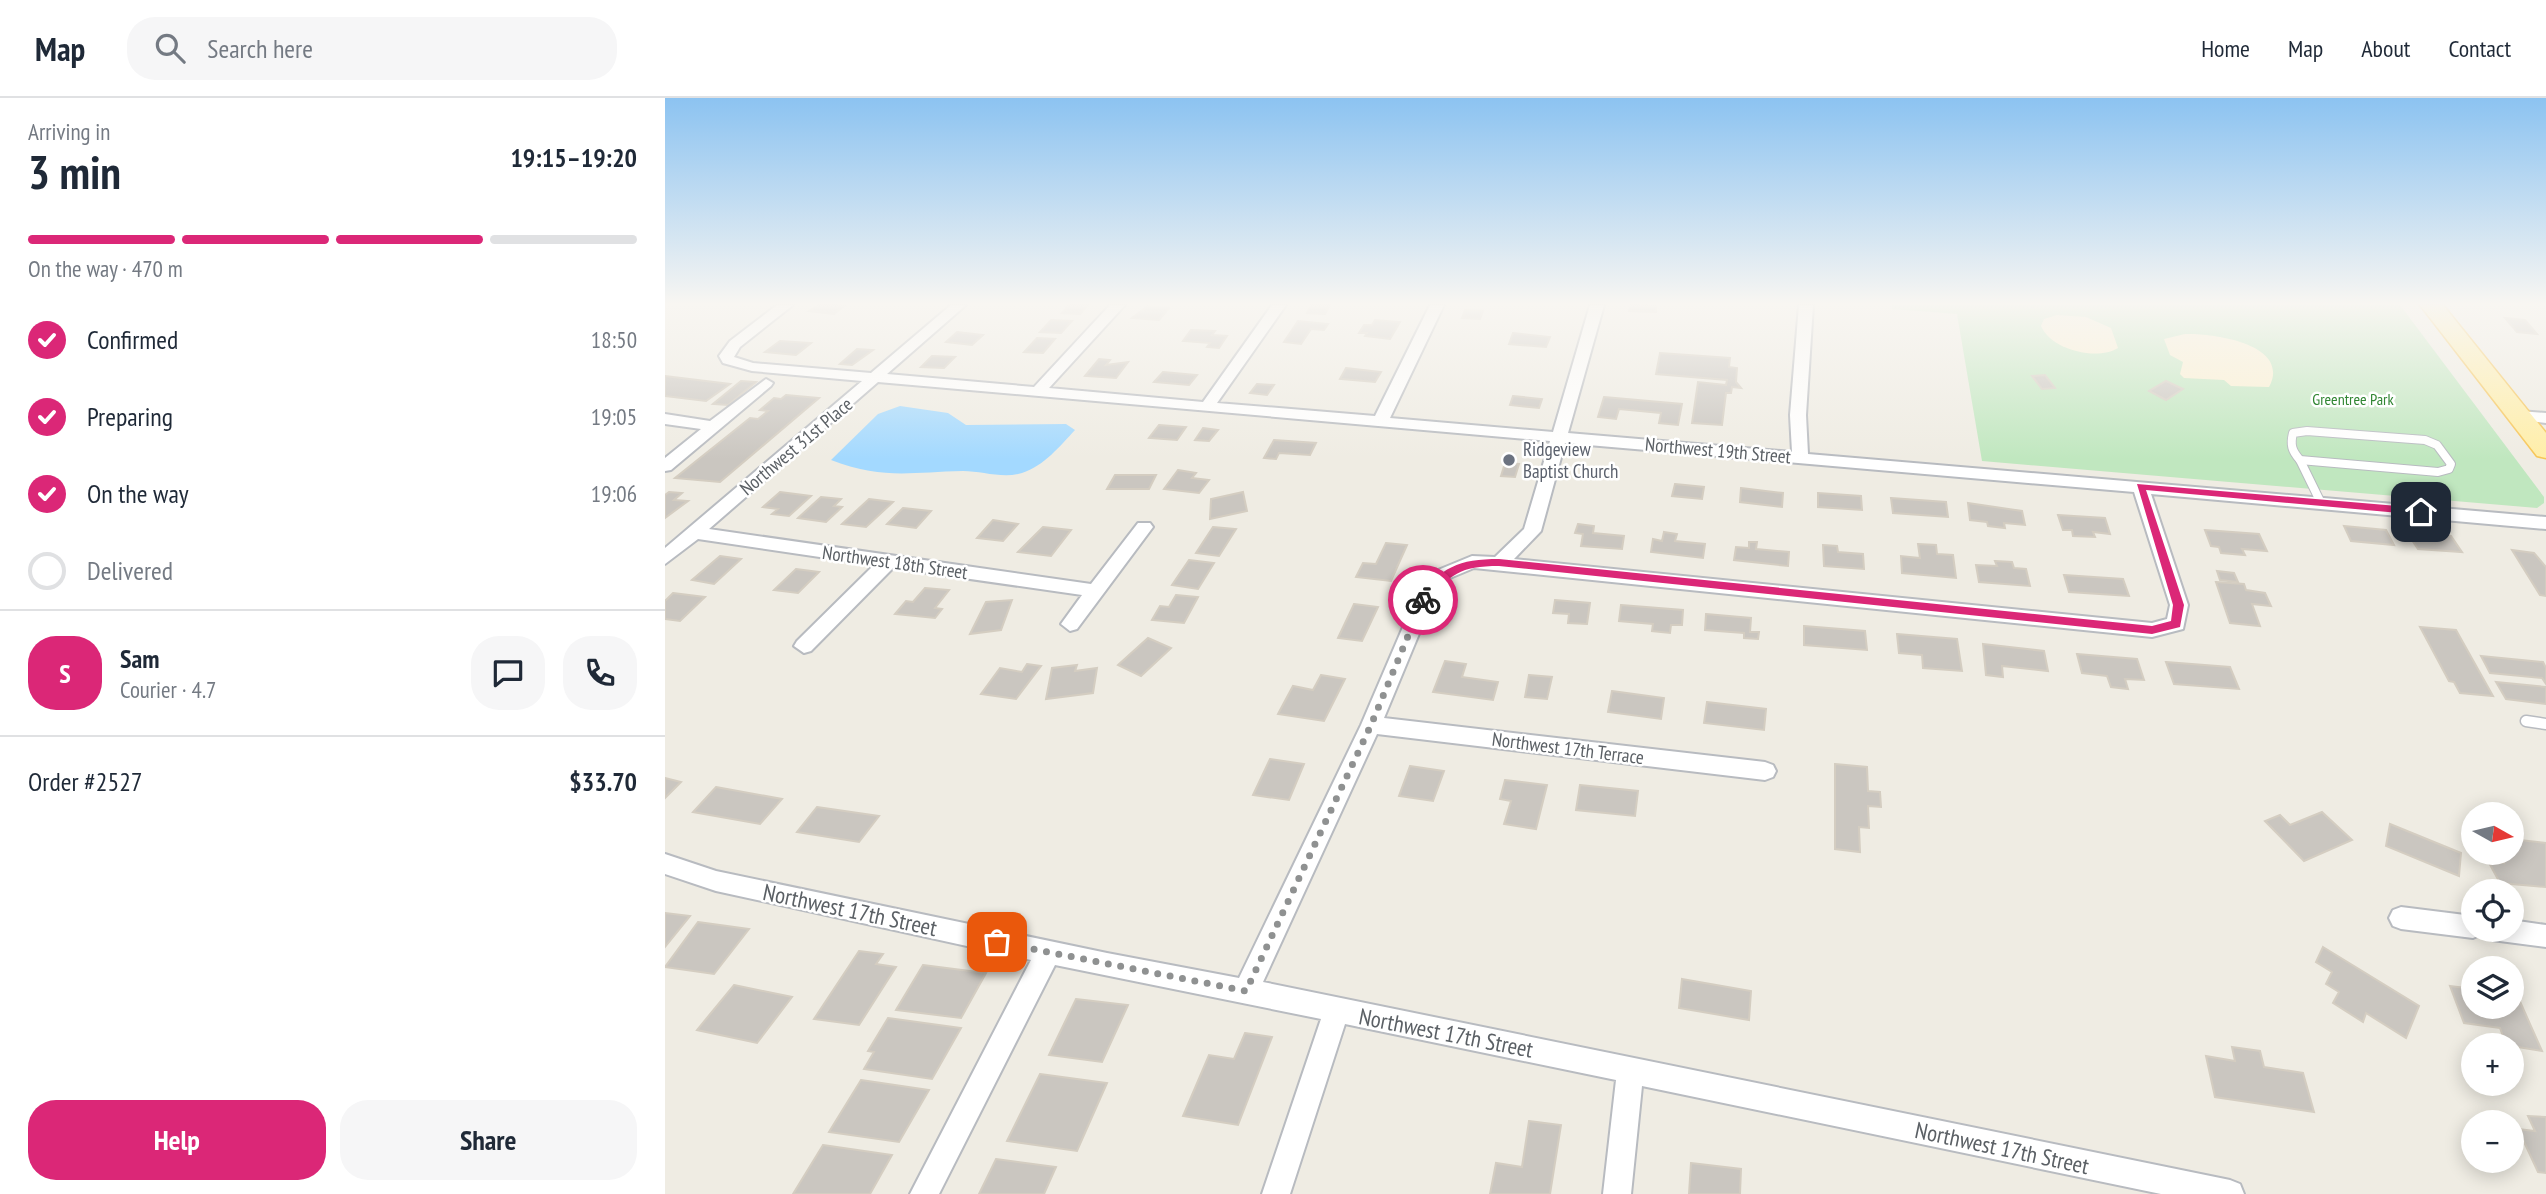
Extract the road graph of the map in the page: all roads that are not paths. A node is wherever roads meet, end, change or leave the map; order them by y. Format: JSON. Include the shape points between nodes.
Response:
{"nodes":[{"id":1,"x":726,"y":356,"type":"edge"},
{"id":2,"x":900,"y":356,"type":"edge"},
{"id":3,"x":1070,"y":356,"type":"edge"},
{"id":4,"x":1243,"y":356,"type":"edge"},
{"id":5,"x":1412,"y":356,"type":"edge"},
{"id":6,"x":1582,"y":356,"type":"edge"},
{"id":7,"x":1802,"y":356,"type":"edge"},
{"id":8,"x":2472,"y":356,"type":"edge"},
{"id":9,"x":876,"y":377,"type":"junction"},
{"id":10,"x":766,"y":383,"type":"dead end"},
{"id":11,"x":1039,"y":390,"type":"junction"},
{"id":12,"x":1207,"y":406,"type":"junction"},
{"id":13,"x":2519,"y":416,"type":"junction"},
{"id":14,"x":2546,"y":418,"type":"edge"},
{"id":15,"x":665,"y":419,"type":"edge"},
{"id":16,"x":1380,"y":422,"type":"junction"},
{"id":17,"x":713,"y":426,"type":"junction"},
{"id":18,"x":1558,"y":436,"type":"junction"},
{"id":19,"x":2546,"y":450,"type":"edge"},
{"id":20,"x":1800,"y":457,"type":"junction"},
{"id":21,"x":2300,"y":460,"type":"junction"},
{"id":22,"x":665,"y":466,"type":"edge"},
{"id":23,"x":2140,"y":486,"type":"junction"},
{"id":24,"x":2321,"y":503,"type":"junction"},
{"id":25,"x":2546,"y":523,"type":"edge"},
{"id":26,"x":1144,"y":527,"type":"dead end"},
{"id":27,"x":694,"y":533,"type":"junction"},
{"id":28,"x":665,"y":558,"type":"edge"},
{"id":29,"x":888,"y":562,"type":"junction"},
{"id":30,"x":1499,"y":563,"type":"junction"},
{"id":31,"x":1444,"y":574,"type":"joint"},
{"id":32,"x":1095,"y":591,"type":"junction"},
{"id":33,"x":1070,"y":624,"type":"dead end"},
{"id":34,"x":2176,"y":624,"type":"joint"},
{"id":35,"x":804,"y":646,"type":"dead end"},
{"id":36,"x":2526,"y":721,"type":"dead end"},
{"id":37,"x":2546,"y":724,"type":"edge"},
{"id":38,"x":1371,"y":725,"type":"junction"},
{"id":39,"x":1765,"y":771,"type":"dead end"},
{"id":40,"x":665,"y":864,"type":"edge"},
{"id":41,"x":2401,"y":918,"type":"dead end"},
{"id":42,"x":2461,"y":926,"type":"edge"},
{"id":43,"x":2524,"y":933,"type":"edge"},
{"id":44,"x":2546,"y":936,"type":"edge"},
{"id":45,"x":1048,"y":953,"type":"junction"},
{"id":46,"x":1246,"y":991,"type":"junction"},
{"id":47,"x":1336,"y":1011,"type":"junction"},
{"id":48,"x":1630,"y":1070,"type":"junction"},
{"id":49,"x":924,"y":1194,"type":"edge"},
{"id":50,"x":1276,"y":1194,"type":"edge"},
{"id":51,"x":1617,"y":1194,"type":"edge"},
{"id":52,"x":2229,"y":1194,"type":"edge"}],
"edges":[{"from":1,"to":9,"type":"street","name":"Northwest 19th Street","via":[[733,364],[752,367]]},
{"from":2,"to":9,"type":"street","name":"Northwest 31st Place"},
{"from":3,"to":11,"type":"street"},
{"from":4,"to":12,"type":"street"},
{"from":5,"to":16,"type":"street"},
{"from":6,"to":18,"type":"street"},
{"from":7,"to":20,"type":"street"},
{"from":8,"to":13,"type":"main road"},
{"from":9,"to":11,"type":"street","name":"Northwest 19th Street"},
{"from":9,"to":27,"type":"street","name":"Northwest 31st Place"},
{"from":10,"to":17,"type":"street"},
{"from":11,"to":12,"type":"street","name":"Northwest 19th Street"},
{"from":12,"to":16,"type":"street","name":"Northwest 19th Street"},
{"from":13,"to":14,"type":"street"},
{"from":13,"to":19,"type":"main road"},
{"from":15,"to":17,"type":"street"},
{"from":16,"to":18,"type":"street","name":"Northwest 19th Street"},
{"from":17,"to":22,"type":"street"},
{"from":18,"to":20,"type":"street","name":"Northwest 19th Street"},
{"from":18,"to":30,"type":"street","via":[[1532,531]]},
{"from":20,"to":23,"type":"street","name":"Northwest 19th Street"},
{"from":21,"to":21,"type":"lane","via":[[2438,472],[2451,464],[2437,445],[2425,440],[2307,431],[2293,433],[2290,443]]},
{"from":21,"to":24,"type":"lane"},
{"from":23,"to":24,"type":"street","name":"Northwest 19th Street"},
{"from":23,"to":34,"type":"street","via":[[2179,605]]},
{"from":24,"to":25,"type":"street","name":"Northwest 19th Street"},
{"from":26,"to":32,"type":"street"},
{"from":27,"to":28,"type":"street","name":"Northwest 31st Place"},
{"from":27,"to":29,"type":"street","name":"Northwest 18th Street"},
{"from":29,"to":32,"type":"street","name":"Northwest 18th Street"},
{"from":29,"to":35,"type":"street"},
{"from":30,"to":31,"type":"street","via":[[1472,562]]},
{"from":30,"to":34,"type":"street","via":[[2152,630]]},
{"from":31,"to":38,"type":"street","via":[[1425,597]]},
{"from":32,"to":33,"type":"street"},
{"from":36,"to":37,"type":"lane"},
{"from":38,"to":39,"type":"street","name":"Northwest 17th Terrace"},
{"from":38,"to":46,"type":"street"},
{"from":40,"to":45,"type":"street","name":"Northwest 17th Street","via":[[716,881]]},
{"from":41,"to":42,"type":"street"},
{"from":43,"to":44,"type":"street"},
{"from":45,"to":46,"type":"street","name":"Northwest 17th Street"},
{"from":45,"to":49,"type":"street"},
{"from":46,"to":47,"type":"street","name":"Northwest 17th Street"},
{"from":47,"to":48,"type":"street","name":"Northwest 17th Street"},
{"from":47,"to":50,"type":"street"},
{"from":48,"to":51,"type":"street"},
{"from":48,"to":52,"type":"street","name":"Northwest 17th Street"}]}
